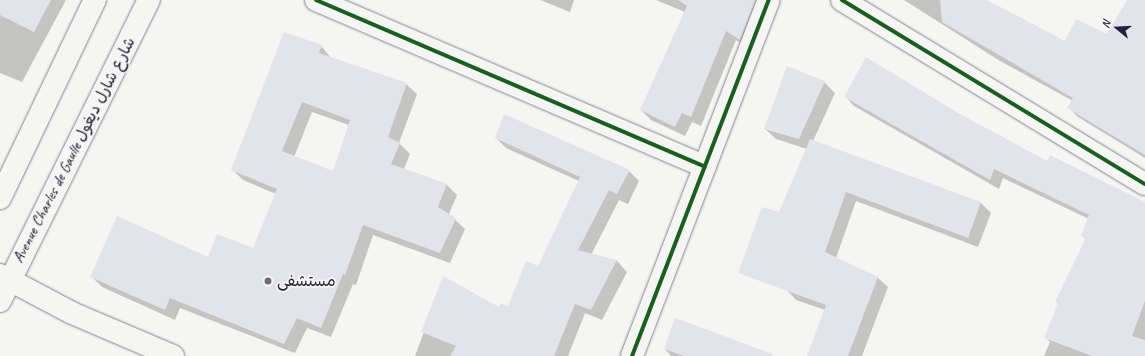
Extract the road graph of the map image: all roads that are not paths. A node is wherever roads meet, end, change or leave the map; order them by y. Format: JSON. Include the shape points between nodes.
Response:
{"nodes":[{"id":1,"x":95,"y":0,"type":"edge"},
{"id":2,"x":149,"y":0,"type":"edge"},
{"id":3,"x":316,"y":0,"type":"edge"},
{"id":4,"x":769,"y":0,"type":"edge"},
{"id":5,"x":842,"y":0,"type":"edge"},
{"id":6,"x":705,"y":167,"type":"junction"},
{"id":7,"x":1145,"y":184,"type":"edge"},
{"id":8,"x":0,"y":198,"type":"edge"},
{"id":9,"x":4,"y":278,"type":"edge"},
{"id":10,"x":0,"y":301,"type":"edge"},
{"id":11,"x":173,"y":356,"type":"edge"},
{"id":12,"x":632,"y":356,"type":"edge"}],
"edges":[{"from":1,"to":8,"type":"street"},
{"from":2,"to":9,"type":"street","name":"Avenue Charles de Gaulle شارع شارل ديغول"},
{"from":3,"to":6,"type":"street"},
{"from":4,"to":6,"type":"street"},
{"from":5,"to":7,"type":"street"},
{"from":6,"to":12,"type":"street"},
{"from":9,"to":10,"type":"street","name":"Avenue Charles de Gaulle شارع شارل ديغول"},
{"from":9,"to":11,"type":"street","via":[[72,313]]}]}
